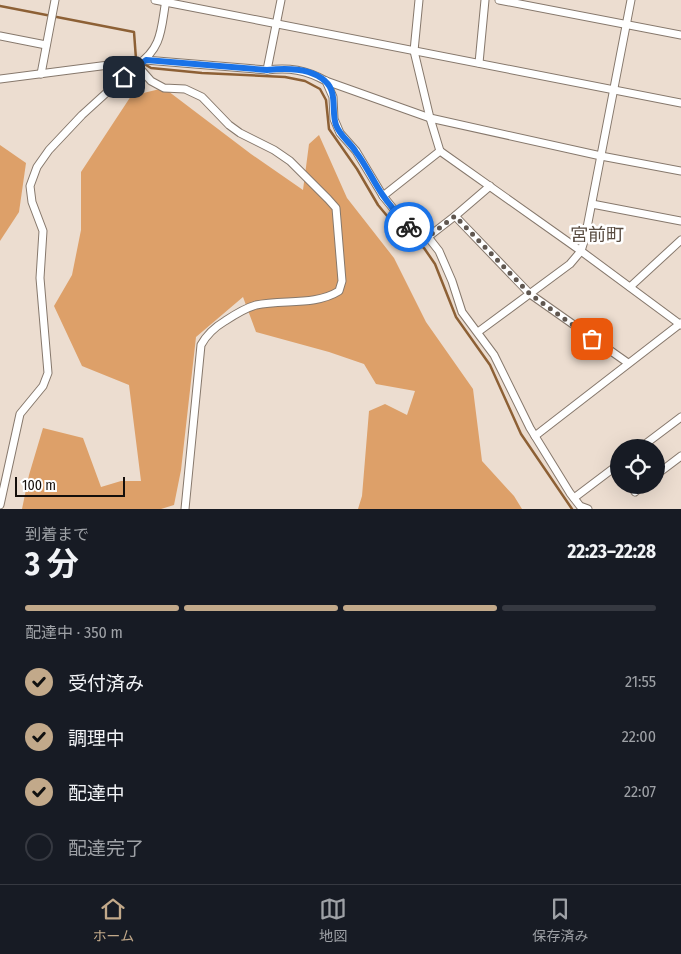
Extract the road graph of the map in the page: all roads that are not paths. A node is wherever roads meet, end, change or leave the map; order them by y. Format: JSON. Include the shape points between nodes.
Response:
{"nodes":[{"id":1,"x":55,"y":0,"type":"edge"},
{"id":2,"x":155,"y":0,"type":"edge"},
{"id":3,"x":281,"y":0,"type":"edge"},
{"id":4,"x":419,"y":0,"type":"edge"},
{"id":5,"x":486,"y":0,"type":"edge"},
{"id":6,"x":499,"y":0,"type":"edge"},
{"id":7,"x":631,"y":0,"type":"edge"},
{"id":8,"x":165,"y":1,"type":"edge"},
{"id":9,"x":277,"y":24,"type":"junction"},
{"id":10,"x":626,"y":24,"type":"junction"},
{"id":11,"x":681,"y":35,"type":"edge"},
{"id":12,"x":0,"y":36,"type":"edge"},
{"id":13,"x":46,"y":45,"type":"junction"},
{"id":14,"x":414,"y":51,"type":"junction"},
{"id":15,"x":146,"y":60,"type":"junction"},
{"id":16,"x":479,"y":63,"type":"junction"},
{"id":17,"x":137,"y":65,"type":"junction"},
{"id":18,"x":267,"y":70,"type":"junction"},
{"id":19,"x":42,"y":74,"type":"junction"},
{"id":20,"x":0,"y":78,"type":"edge"},
{"id":21,"x":326,"y":82,"type":"junction"},
{"id":22,"x":615,"y":90,"type":"junction"},
{"id":23,"x":681,"y":103,"type":"edge"},
{"id":24,"x":430,"y":118,"type":"junction"},
{"id":25,"x":440,"y":151,"type":"junction"},
{"id":26,"x":601,"y":156,"type":"junction"},
{"id":27,"x":681,"y":171,"type":"edge"},
{"id":28,"x":490,"y":186,"type":"junction"},
{"id":29,"x":383,"y":196,"type":"junction"},
{"id":30,"x":592,"y":204,"type":"junction"},
{"id":31,"x":455,"y":216,"type":"junction"},
{"id":32,"x":681,"y":221,"type":"edge"},
{"id":33,"x":428,"y":237,"type":"junction"},
{"id":34,"x":681,"y":240,"type":"edge"},
{"id":35,"x":581,"y":251,"type":"junction"},
{"id":36,"x":630,"y":287,"type":"junction"},
{"id":37,"x":530,"y":294,"type":"junction"},
{"id":38,"x":681,"y":324,"type":"edge"},
{"id":39,"x":478,"y":332,"type":"junction"},
{"id":40,"x":628,"y":363,"type":"junction"},
{"id":41,"x":681,"y":417,"type":"edge"},
{"id":42,"x":535,"y":436,"type":"junction"},
{"id":43,"x":652,"y":439,"type":"edge"},
{"id":44,"x":681,"y":456,"type":"edge"},
{"id":45,"x":665,"y":468,"type":"edge"},
{"id":46,"x":610,"y":473,"type":"edge"},
{"id":47,"x":574,"y":498,"type":"junction"},
{"id":48,"x":0,"y":504,"type":"edge"},
{"id":49,"x":185,"y":509,"type":"edge"},
{"id":50,"x":588,"y":509,"type":"edge"}],
"edges":[{"from":1,"to":13,"type":"street"},
{"from":2,"to":8,"type":"street"},
{"from":3,"to":9,"type":"street"},
{"from":4,"to":14,"type":"street"},
{"from":5,"to":16,"type":"street"},
{"from":6,"to":10,"type":"street"},
{"from":7,"to":10,"type":"street"},
{"from":8,"to":9,"type":"street"},
{"from":8,"to":15,"type":"street","via":[[159,41]]},
{"from":9,"to":14,"type":"street"},
{"from":9,"to":18,"type":"street"},
{"from":10,"to":11,"type":"street"},
{"from":10,"to":22,"type":"street"},
{"from":12,"to":13,"type":"street"},
{"from":13,"to":19,"type":"street"},
{"from":14,"to":16,"type":"street"},
{"from":14,"to":24,"type":"street"},
{"from":15,"to":17,"type":"street"},
{"from":15,"to":18,"type":"street"},
{"from":16,"to":22,"type":"street"},
{"from":17,"to":19,"type":"street","via":[[124,63]]},
{"from":17,"to":48,"type":"street","via":[[49,150],[37,166],[30,186],[32,202],[44,231],[40,278],[48,373],[43,386],[20,414]]},
{"from":17,"to":49,"type":"street","via":[[151,81],[164,88],[185,89],[202,96],[229,125],[290,161],[336,208],[338,222],[342,281],[339,292],[324,298],[255,306],[227,319],[206,336],[201,345]]},
{"from":18,"to":21,"type":"street","via":[[300,70]]},
{"from":19,"to":20,"type":"street"},
{"from":21,"to":24,"type":"street"},
{"from":21,"to":29,"type":"street","via":[[333,97],[334,119],[340,133],[356,151]]},
{"from":22,"to":23,"type":"street"},
{"from":22,"to":26,"type":"street"},
{"from":24,"to":25,"type":"street"},
{"from":24,"to":26,"type":"street"},
{"from":25,"to":28,"type":"street"},
{"from":25,"to":29,"type":"street"},
{"from":26,"to":27,"type":"street"},
{"from":26,"to":30,"type":"street"},
{"from":28,"to":31,"type":"street"},
{"from":28,"to":35,"type":"street"},
{"from":29,"to":33,"type":"street","via":[[409,228]]},
{"from":30,"to":32,"type":"street"},
{"from":30,"to":35,"type":"street"},
{"from":31,"to":33,"type":"street"},
{"from":31,"to":37,"type":"street"},
{"from":33,"to":39,"type":"street","via":[[439,251],[462,312]]},
{"from":34,"to":36,"type":"street"},
{"from":35,"to":36,"type":"street"},
{"from":35,"to":37,"type":"street","via":[[570,264]]},
{"from":36,"to":38,"type":"street"},
{"from":37,"to":39,"type":"street"},
{"from":37,"to":40,"type":"street"},
{"from":38,"to":40,"type":"street"},
{"from":39,"to":42,"type":"street","via":[[494,355]]},
{"from":40,"to":42,"type":"street"},
{"from":41,"to":43,"type":"street"},
{"from":42,"to":47,"type":"street"},
{"from":44,"to":45,"type":"street"},
{"from":46,"to":47,"type":"street"},
{"from":47,"to":50,"type":"street","via":[[580,506]]}]}
